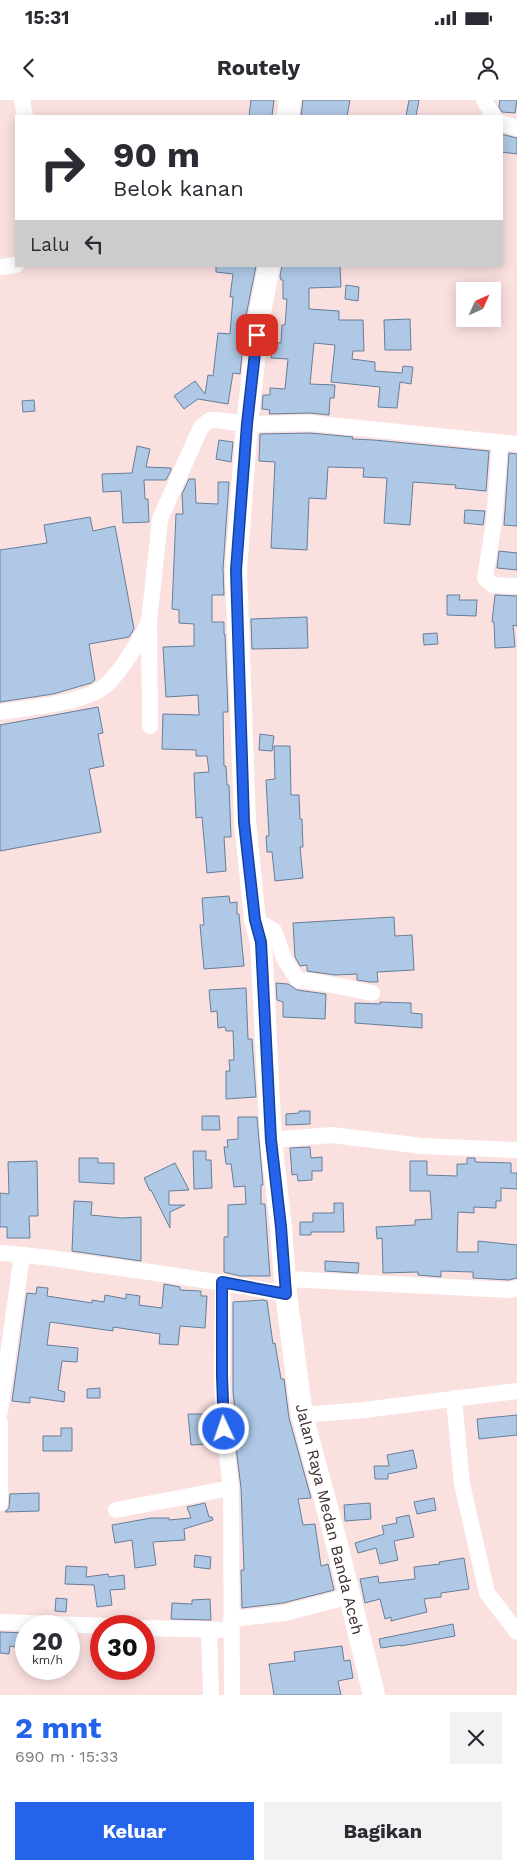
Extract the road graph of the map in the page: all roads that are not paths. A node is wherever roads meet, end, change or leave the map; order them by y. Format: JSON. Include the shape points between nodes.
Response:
{"nodes":[{"id":1,"x":22,"y":100,"type":"edge"},
{"id":2,"x":290,"y":100,"type":"edge"},
{"id":3,"x":484,"y":100,"type":"edge"},
{"id":4,"x":25,"y":115,"type":"edge"},
{"id":5,"x":288,"y":115,"type":"edge"},
{"id":6,"x":492,"y":115,"type":"edge"},
{"id":7,"x":503,"y":124,"type":"edge"},
{"id":8,"x":517,"y":128,"type":"edge"},
{"id":9,"x":15,"y":265,"type":"edge"},
{"id":10,"x":0,"y":266,"type":"edge"},
{"id":11,"x":268,"y":267,"type":"edge"},
{"id":12,"x":247,"y":424,"type":"junction"},
{"id":13,"x":500,"y":443,"type":"junction"},
{"id":14,"x":517,"y":444,"type":"edge"},
{"id":15,"x":517,"y":586,"type":"edge"},
{"id":16,"x":149,"y":622,"type":"junction"},
{"id":17,"x":0,"y":712,"type":"edge"},
{"id":18,"x":150,"y":726,"type":"dead end"},
{"id":19,"x":255,"y":920,"type":"junction"},
{"id":20,"x":372,"y":993,"type":"dead end"},
{"id":21,"x":271,"y":1140,"type":"junction"},
{"id":22,"x":517,"y":1150,"type":"edge"},
{"id":23,"x":0,"y":1253,"type":"edge"},
{"id":24,"x":22,"y":1254,"type":"junction"},
{"id":25,"x":222,"y":1282,"type":"junction"},
{"id":26,"x":286,"y":1286,"type":"junction"},
{"id":27,"x":517,"y":1288,"type":"edge"},
{"id":28,"x":517,"y":1391,"type":"edge"},
{"id":29,"x":454,"y":1398,"type":"junction"},
{"id":30,"x":0,"y":1412,"type":"edge"},
{"id":31,"x":302,"y":1415,"type":"junction"},
{"id":32,"x":0,"y":1423,"type":"edge"},
{"id":33,"x":231,"y":1488,"type":"junction"},
{"id":34,"x":0,"y":1503,"type":"edge"},
{"id":35,"x":116,"y":1510,"type":"dead end"},
{"id":36,"x":350,"y":1596,"type":"junction"},
{"id":37,"x":0,"y":1622,"type":"edge"},
{"id":38,"x":90,"y":1625,"type":"edge"},
{"id":39,"x":231,"y":1625,"type":"junction"},
{"id":40,"x":155,"y":1628,"type":"edge"},
{"id":41,"x":209,"y":1630,"type":"junction"},
{"id":42,"x":517,"y":1632,"type":"edge"},
{"id":43,"x":211,"y":1695,"type":"edge"},
{"id":44,"x":232,"y":1695,"type":"edge"},
{"id":45,"x":374,"y":1695,"type":"edge"}],
"edges":[{"from":1,"to":4,"type":"street"},
{"from":2,"to":5,"type":"highway"},
{"from":3,"to":6,"type":"street"},
{"from":7,"to":8,"type":"street"},
{"from":9,"to":10,"type":"street"},
{"from":11,"to":12,"type":"highway","name":"Jalan Raya Medan Banda Aceh"},
{"from":12,"to":13,"type":"street","via":[[310,424]]},
{"from":12,"to":16,"type":"street","via":[[210,420],[201,426],[160,519]]},
{"from":12,"to":19,"type":"highway","name":"Jalan Raya Medan Banda Aceh","via":[[236,570],[244,822]]},
{"from":13,"to":14,"type":"street"},
{"from":13,"to":15,"type":"street","via":[[494,522],[485,578],[493,585]]},
{"from":16,"to":17,"type":"street","via":[[104,686],[88,696]]},
{"from":16,"to":18,"type":"street"},
{"from":19,"to":20,"type":"street","via":[[274,930],[285,960],[298,980]]},
{"from":19,"to":21,"type":"highway","name":"Jalan Raya Medan Banda Aceh","via":[[261,942]]},
{"from":21,"to":22,"type":"street","via":[[332,1135],[422,1146]]},
{"from":21,"to":26,"type":"highway","name":"Jalan Raya Medan Banda Aceh"},
{"from":23,"to":24,"type":"street"},
{"from":24,"to":25,"type":"street"},
{"from":24,"to":30,"type":"street"},
{"from":25,"to":26,"type":"street"},
{"from":25,"to":33,"type":"street","via":[[224,1429]]},
{"from":26,"to":27,"type":"street"},
{"from":26,"to":31,"type":"highway","name":"Jalan Raya Medan Banda Aceh"},
{"from":28,"to":29,"type":"street"},
{"from":29,"to":31,"type":"street"},
{"from":29,"to":42,"type":"street","via":[[462,1484],[486,1592]]},
{"from":31,"to":36,"type":"highway","name":"Jalan Raya Medan Banda Aceh"},
{"from":32,"to":34,"type":"street"},
{"from":33,"to":35,"type":"street"},
{"from":33,"to":39,"type":"street"},
{"from":36,"to":39,"type":"street"},
{"from":36,"to":45,"type":"highway","name":"Jalan Raya Medan Banda Aceh"},
{"from":37,"to":38,"type":"street"},
{"from":39,"to":41,"type":"street"},
{"from":39,"to":44,"type":"street"},
{"from":40,"to":41,"type":"street"},
{"from":41,"to":43,"type":"street"}]}
